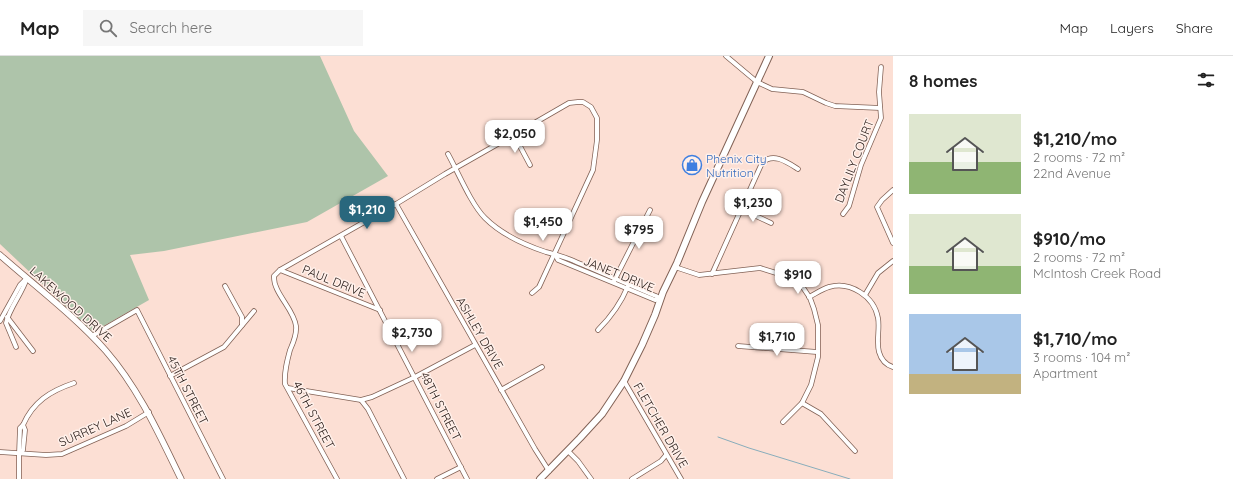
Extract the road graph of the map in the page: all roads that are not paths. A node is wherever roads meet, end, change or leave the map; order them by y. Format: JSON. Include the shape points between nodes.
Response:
{"nodes":[{"id":1,"x":726,"y":56,"type":"edge"},
{"id":2,"x":769,"y":56,"type":"edge"},
{"id":3,"x":881,"y":67,"type":"dead end"},
{"id":4,"x":757,"y":82,"type":"junction"},
{"id":5,"x":880,"y":108,"type":"junction"},
{"id":6,"x":514,"y":135,"type":"junction"},
{"id":7,"x":448,"y":154,"type":"dead end"},
{"id":8,"x":530,"y":165,"type":"dead end"},
{"id":9,"x":456,"y":168,"type":"junction"},
{"id":10,"x":798,"y":169,"type":"dead end"},
{"id":11,"x":893,"y":190,"type":"edge"},
{"id":12,"x":396,"y":204,"type":"junction"},
{"id":13,"x":650,"y":210,"type":"dead end"},
{"id":14,"x":741,"y":210,"type":"junction"},
{"id":15,"x":843,"y":214,"type":"dead end"},
{"id":16,"x":772,"y":223,"type":"dead end"},
{"id":17,"x":341,"y":236,"type":"junction"},
{"id":18,"x":893,"y":243,"type":"edge"},
{"id":19,"x":554,"y":254,"type":"junction"},
{"id":20,"x":0,"y":255,"type":"edge"},
{"id":21,"x":893,"y":261,"type":"edge"},
{"id":22,"x":675,"y":267,"type":"junction"},
{"id":23,"x":280,"y":270,"type":"junction"},
{"id":24,"x":712,"y":274,"type":"junction"},
{"id":25,"x":27,"y":278,"type":"junction"},
{"id":26,"x":614,"y":280,"type":"junction"},
{"id":27,"x":628,"y":284,"type":"junction"},
{"id":28,"x":225,"y":286,"type":"dead end"},
{"id":29,"x":627,"y":288,"type":"junction"},
{"id":30,"x":532,"y":293,"type":"dead end"},
{"id":31,"x":864,"y":295,"type":"junction"},
{"id":32,"x":809,"y":297,"type":"junction"},
{"id":33,"x":661,"y":299,"type":"junction"},
{"id":34,"x":380,"y":310,"type":"junction"},
{"id":35,"x":254,"y":312,"type":"dead end"},
{"id":36,"x":7,"y":317,"type":"junction"},
{"id":37,"x":0,"y":321,"type":"edge"},
{"id":38,"x":242,"y":326,"type":"junction"},
{"id":39,"x":598,"y":330,"type":"dead end"},
{"id":40,"x":92,"y":336,"type":"junction"},
{"id":41,"x":475,"y":345,"type":"junction"},
{"id":42,"x":738,"y":346,"type":"dead end"},
{"id":43,"x":16,"y":347,"type":"dead end"},
{"id":44,"x":33,"y":351,"type":"dead end"},
{"id":45,"x":817,"y":352,"type":"junction"},
{"id":46,"x":542,"y":367,"type":"dead end"},
{"id":47,"x":893,"y":367,"type":"edge"},
{"id":48,"x":170,"y":376,"type":"junction"},
{"id":49,"x":415,"y":377,"type":"junction"},
{"id":50,"x":624,"y":381,"type":"junction"},
{"id":51,"x":74,"y":383,"type":"dead end"},
{"id":52,"x":288,"y":388,"type":"junction"},
{"id":53,"x":502,"y":390,"type":"junction"},
{"id":54,"x":361,"y":400,"type":"junction"},
{"id":55,"x":802,"y":403,"type":"junction"},
{"id":56,"x":149,"y":412,"type":"junction"},
{"id":57,"x":783,"y":422,"type":"dead end"},
{"id":58,"x":568,"y":451,"type":"junction"},
{"id":59,"x":855,"y":451,"type":"dead end"},
{"id":60,"x":0,"y":452,"type":"edge"},
{"id":61,"x":19,"y":454,"type":"junction"},
{"id":62,"x":666,"y":455,"type":"junction"},
{"id":63,"x":461,"y":467,"type":"junction"},
{"id":64,"x":549,"y":471,"type":"junction"},
{"id":65,"x":19,"y":479,"type":"edge"},
{"id":66,"x":181,"y":479,"type":"edge"},
{"id":67,"x":223,"y":479,"type":"edge"},
{"id":68,"x":336,"y":479,"type":"edge"},
{"id":69,"x":404,"y":479,"type":"edge"},
{"id":70,"x":437,"y":479,"type":"edge"},
{"id":71,"x":467,"y":479,"type":"edge"},
{"id":72,"x":540,"y":479,"type":"edge"},
{"id":73,"x":591,"y":479,"type":"edge"},
{"id":74,"x":632,"y":479,"type":"edge"},
{"id":75,"x":680,"y":479,"type":"edge"}],
"edges":[{"from":1,"to":4,"type":"street"},
{"from":2,"to":4,"type":"main road"},
{"from":3,"to":5,"type":"street","name":"DAYLILY COURT"},
{"from":4,"to":5,"type":"street","via":[[772,89],[803,92],[835,106]]},
{"from":4,"to":22,"type":"main road"},
{"from":5,"to":15,"type":"street","name":"DAYLILY COURT","via":[[881,118],[861,165],[849,206]]},
{"from":6,"to":8,"type":"street"},
{"from":6,"to":9,"type":"street"},
{"from":6,"to":19,"type":"street","via":[[569,103],[587,104],[594,110],[597,118],[593,170]]},
{"from":7,"to":9,"type":"street","name":"JANET DRIVE"},
{"from":9,"to":12,"type":"street"},
{"from":9,"to":19,"type":"street","name":"JANET DRIVE","via":[[480,211],[495,227],[518,240]]},
{"from":10,"to":14,"type":"street","via":[[779,158],[765,160]]},
{"from":11,"to":18,"type":"street","via":[[877,207]]},
{"from":12,"to":17,"type":"street"},
{"from":12,"to":41,"type":"street","name":"ASHLEY DRIVE"},
{"from":13,"to":26,"type":"street"},
{"from":14,"to":16,"type":"street"},
{"from":14,"to":24,"type":"street"},
{"from":17,"to":23,"type":"street"},
{"from":17,"to":34,"type":"street","name":"48TH STREET"},
{"from":19,"to":26,"type":"street","name":"JANET DRIVE"},
{"from":19,"to":30,"type":"street","via":[[539,287]]},
{"from":20,"to":25,"type":"street","name":"LAKEWOOD DRIVE"},
{"from":21,"to":31,"type":"street","via":[[878,274]]},
{"from":22,"to":24,"type":"street","via":[[699,275]]},
{"from":22,"to":33,"type":"main road"},
{"from":23,"to":34,"type":"street","name":"PAUL DRIVE"},
{"from":23,"to":52,"type":"street","name":"46TH STREET","via":[[274,276],[274,281],[290,308],[297,328],[284,375]]},
{"from":24,"to":32,"type":"street","via":[[760,268],[790,277],[802,286]]},
{"from":25,"to":36,"type":"street"},
{"from":25,"to":37,"type":"street","via":[[20,285]]},
{"from":25,"to":40,"type":"street","name":"LAKEWOOD DRIVE"},
{"from":26,"to":27,"type":"street","name":"JANET DRIVE"},
{"from":26,"to":29,"type":"street","name":"JANET DRIVE"},
{"from":27,"to":29,"type":"street"},
{"from":27,"to":33,"type":"street","name":"JANET DRIVE"},
{"from":28,"to":38,"type":"street","via":[[242,317]]},
{"from":29,"to":33,"type":"street","name":"JANET DRIVE","via":[[655,300]]},
{"from":29,"to":39,"type":"street","via":[[612,314]]},
{"from":31,"to":32,"type":"street","via":[[850,287],[841,286],[829,287]]},
{"from":31,"to":47,"type":"street","via":[[877,313],[879,353],[886,364]]},
{"from":32,"to":45,"type":"street","via":[[818,325]]},
{"from":33,"to":50,"type":"main road"},
{"from":34,"to":49,"type":"street","name":"48TH STREET"},
{"from":35,"to":38,"type":"street"},
{"from":36,"to":43,"type":"street","via":[[6,323]]},
{"from":36,"to":44,"type":"street"},
{"from":38,"to":48,"type":"street","via":[[224,347]]},
{"from":40,"to":48,"type":"street","name":"45TH STREET","via":[[137,310]]},
{"from":40,"to":56,"type":"street","name":"LAKEWOOD DRIVE","via":[[125,375]]},
{"from":41,"to":49,"type":"street"},
{"from":41,"to":53,"type":"street","name":"ASHLEY DRIVE"},
{"from":42,"to":45,"type":"street"},
{"from":45,"to":55,"type":"street","via":[[810,386]]},
{"from":46,"to":53,"type":"street"},
{"from":48,"to":67,"type":"street","name":"45TH STREET"},
{"from":49,"to":54,"type":"street"},
{"from":49,"to":63,"type":"street","name":"48TH STREET"},
{"from":50,"to":58,"type":"main road","via":[[602,414]]},
{"from":50,"to":62,"type":"street","name":"FLETCHER DRIVE"},
{"from":51,"to":61,"type":"street","via":[[34,406],[23,425],[25,430]]},
{"from":52,"to":54,"type":"street"},
{"from":52,"to":68,"type":"street","name":"46TH STREET"},
{"from":53,"to":64,"type":"street","name":"ASHLEY DRIVE"},
{"from":54,"to":69,"type":"street"},
{"from":55,"to":57,"type":"street"},
{"from":55,"to":59,"type":"street","via":[[820,414]]},
{"from":56,"to":61,"type":"street","name":"SURREY LANE","via":[[126,426],[62,454]]},
{"from":56,"to":66,"type":"street","name":"LAKEWOOD DRIVE"},
{"from":58,"to":64,"type":"main road"},
{"from":58,"to":73,"type":"street"},
{"from":60,"to":61,"type":"street","name":"SURREY LANE"},
{"from":61,"to":65,"type":"street"},
{"from":62,"to":74,"type":"street","via":[[661,461]]},
{"from":62,"to":75,"type":"street","name":"FLETCHER DRIVE"},
{"from":63,"to":70,"type":"street"},
{"from":63,"to":71,"type":"street","name":"48TH STREET"},
{"from":64,"to":72,"type":"main road"}]}
